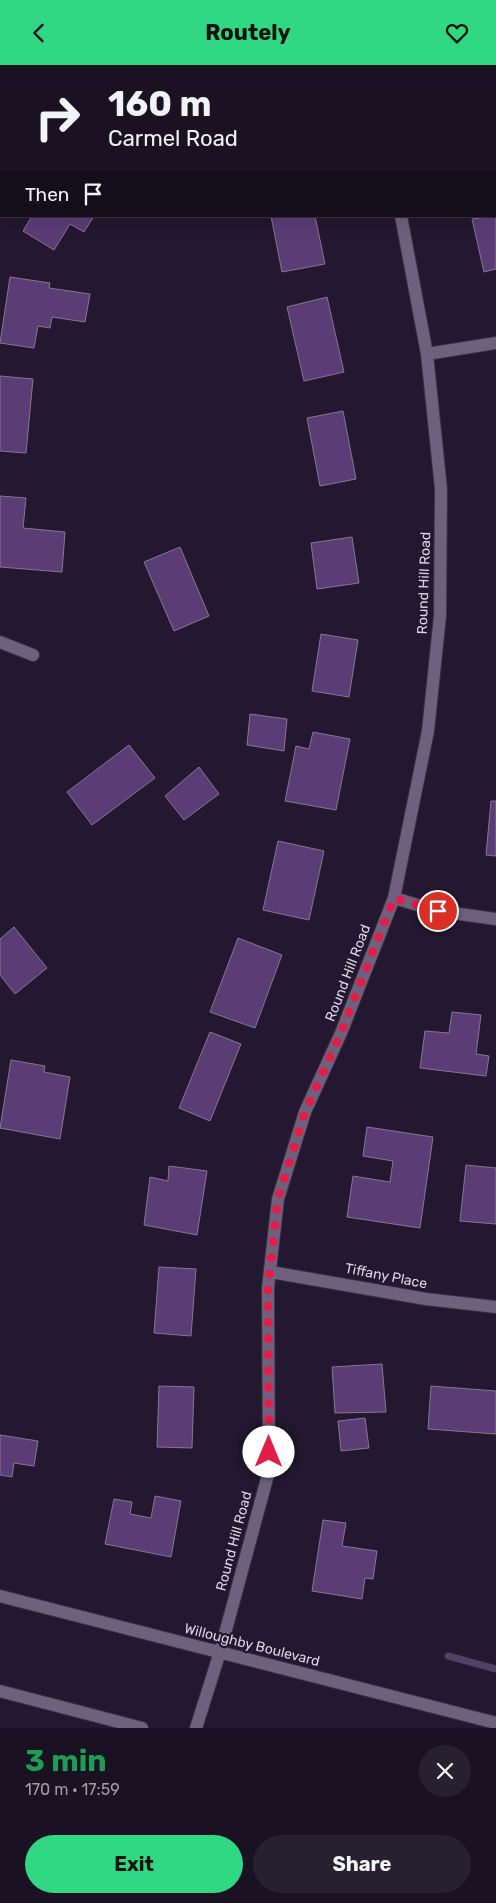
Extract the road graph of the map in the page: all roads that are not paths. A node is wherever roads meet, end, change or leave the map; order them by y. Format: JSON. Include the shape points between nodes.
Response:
{"nodes":[{"id":1,"x":401,"y":217,"type":"edge"},
{"id":2,"x":496,"y":343,"type":"edge"},
{"id":3,"x":428,"y":354,"type":"junction"},
{"id":4,"x":0,"y":642,"type":"edge"},
{"id":5,"x":34,"y":655,"type":"dead end"},
{"id":6,"x":394,"y":898,"type":"junction"},
{"id":7,"x":496,"y":919,"type":"edge"},
{"id":8,"x":270,"y":1272,"type":"junction"},
{"id":9,"x":496,"y":1307,"type":"edge"},
{"id":10,"x":0,"y":1596,"type":"edge"},
{"id":11,"x":220,"y":1652,"type":"junction"},
{"id":12,"x":0,"y":1691,"type":"edge"},
{"id":13,"x":496,"y":1723,"type":"edge"},
{"id":14,"x":142,"y":1728,"type":"edge"},
{"id":15,"x":196,"y":1728,"type":"edge"}],
"edges":[{"from":1,"to":3,"type":"street","name":"Round Hill Road"},
{"from":2,"to":3,"type":"street"},
{"from":3,"to":6,"type":"street","name":"Round Hill Road","via":[[441,489],[440,616],[428,731]]},
{"from":4,"to":5,"type":"street"},
{"from":6,"to":7,"type":"street","via":[[438,911]]},
{"from":6,"to":8,"type":"street","name":"Round Hill Road","via":[[341,1033],[305,1112],[278,1199]]},
{"from":8,"to":9,"type":"street","name":"Tiffany Place","via":[[426,1299]]},
{"from":8,"to":11,"type":"street","name":"Round Hill Road","via":[[269,1471]]},
{"from":10,"to":11,"type":"street","name":"Willoughby Boulevard"},
{"from":11,"to":13,"type":"street","name":"Willoughby Boulevard"},
{"from":11,"to":15,"type":"street","name":"Round Hill Road"},
{"from":12,"to":14,"type":"street"}]}
